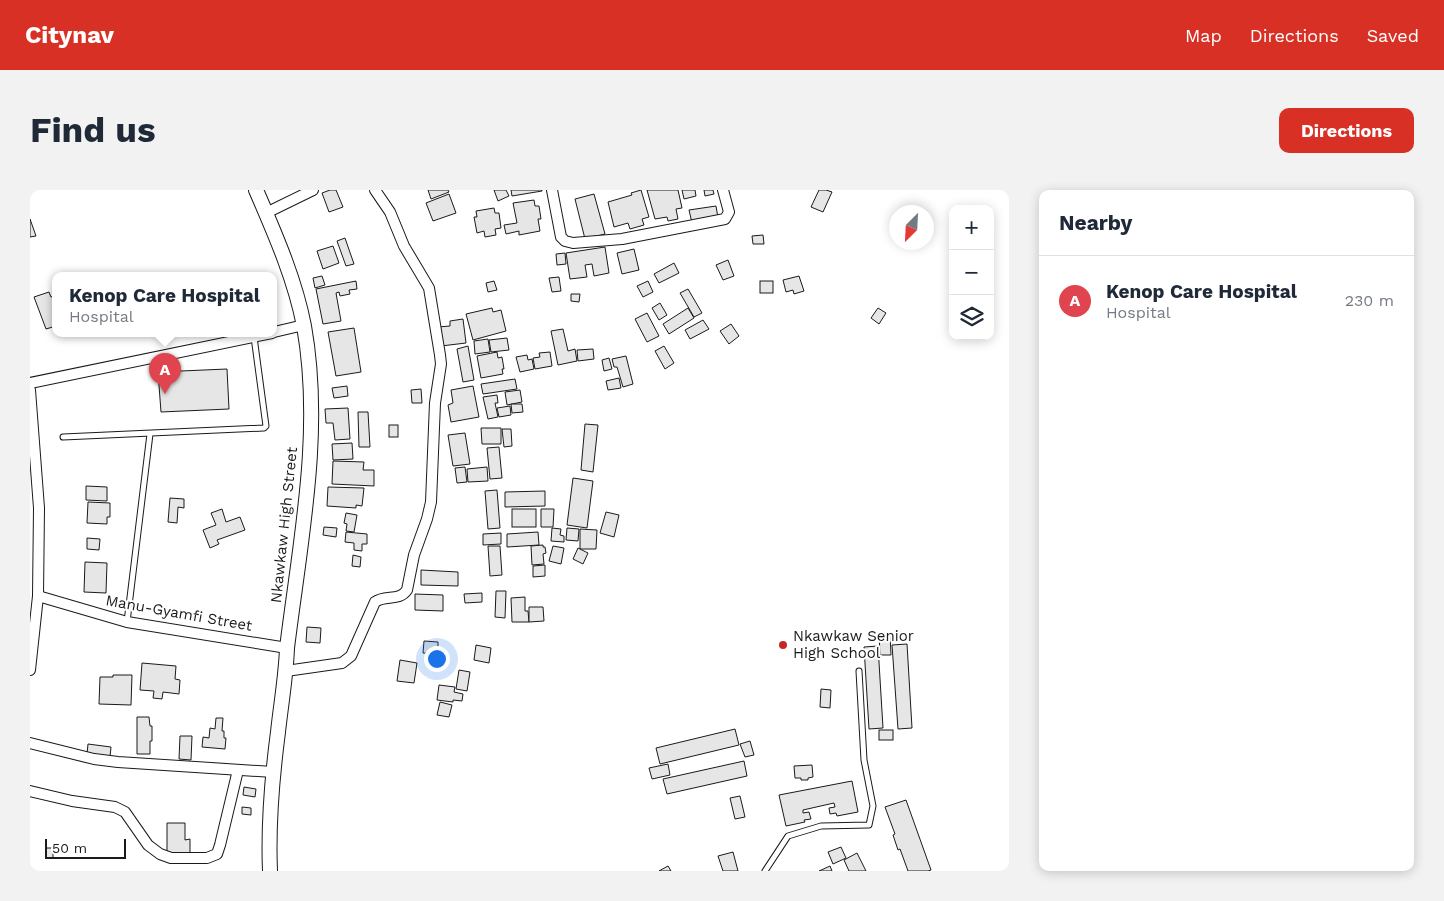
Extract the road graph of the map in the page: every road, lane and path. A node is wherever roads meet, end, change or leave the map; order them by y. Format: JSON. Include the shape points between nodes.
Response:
{"nodes":[{"id":1,"x":256,"y":190,"type":"edge"},
{"id":2,"x":313,"y":190,"type":"edge"},
{"id":3,"x":375,"y":190,"type":"edge"},
{"id":4,"x":552,"y":190,"type":"edge"},
{"id":5,"x":723,"y":190,"type":"edge"},
{"id":6,"x":266,"y":213,"type":"junction"},
{"id":7,"x":304,"y":325,"type":"junction"},
{"id":8,"x":277,"y":331,"type":"edge"},
{"id":9,"x":254,"y":337,"type":"joint"},
{"id":10,"x":30,"y":383,"type":"edge"},
{"id":11,"x":30,"y":390,"type":"edge"},
{"id":12,"x":150,"y":434,"type":"junction"},
{"id":13,"x":63,"y":437,"type":"dead end"},
{"id":14,"x":38,"y":596,"type":"junction"},
{"id":15,"x":127,"y":622,"type":"junction"},
{"id":16,"x":286,"y":648,"type":"junction"},
{"id":17,"x":30,"y":670,"type":"edge"},
{"id":18,"x":286,"y":670,"type":"junction"},
{"id":19,"x":858,"y":671,"type":"dead end"},
{"id":20,"x":30,"y":743,"type":"edge"},
{"id":21,"x":238,"y":770,"type":"junction"},
{"id":22,"x":273,"y":772,"type":"junction"},
{"id":23,"x":30,"y":790,"type":"edge"},
{"id":24,"x":270,"y":871,"type":"edge"},
{"id":25,"x":765,"y":871,"type":"edge"}],
"edges":[{"from":1,"to":6,"type":"main road","name":"Nkawkaw High Street"},
{"from":2,"to":6,"type":"street"},
{"from":3,"to":18,"type":"street","via":[[390,212],[410,258],[426,280],[432,300],[441,364],[435,404],[431,502],[405,594],[375,602],[347,661]]},
{"from":4,"to":5,"type":"street","via":[[561,237],[573,243],[622,239],[725,219],[729,212]]},
{"from":6,"to":7,"type":"main road","name":"Nkawkaw High Street","via":[[293,283]]},
{"from":7,"to":8,"type":"street"},
{"from":7,"to":16,"type":"main road","name":"Nkawkaw High Street","via":[[308,354],[310,442]]},
{"from":9,"to":10,"type":"street"},
{"from":9,"to":12,"type":"lane","via":[[264,428]]},
{"from":11,"to":14,"type":"street","via":[[39,508]]},
{"from":12,"to":13,"type":"lane"},
{"from":12,"to":15,"type":"lane"},
{"from":14,"to":15,"type":"street","name":"Manu-Gyamfi Street"},
{"from":14,"to":17,"type":"street"},
{"from":15,"to":16,"type":"street","name":"Manu-Gyamfi Street"},
{"from":16,"to":18,"type":"main road","name":"Nkawkaw High Street"},
{"from":18,"to":22,"type":"main road","name":"Nkawkaw High Street"},
{"from":19,"to":25,"type":"lane","via":[[864,760],[874,806],[870,825],[820,826],[788,836]]},
{"from":20,"to":21,"type":"street","via":[[94,759]]},
{"from":21,"to":22,"type":"street"},
{"from":21,"to":23,"type":"street","via":[[217,854],[208,858],[171,858],[160,854],[148,845],[125,812],[115,808]]},
{"from":22,"to":24,"type":"main road","name":"Nkawkaw High Street"}]}
